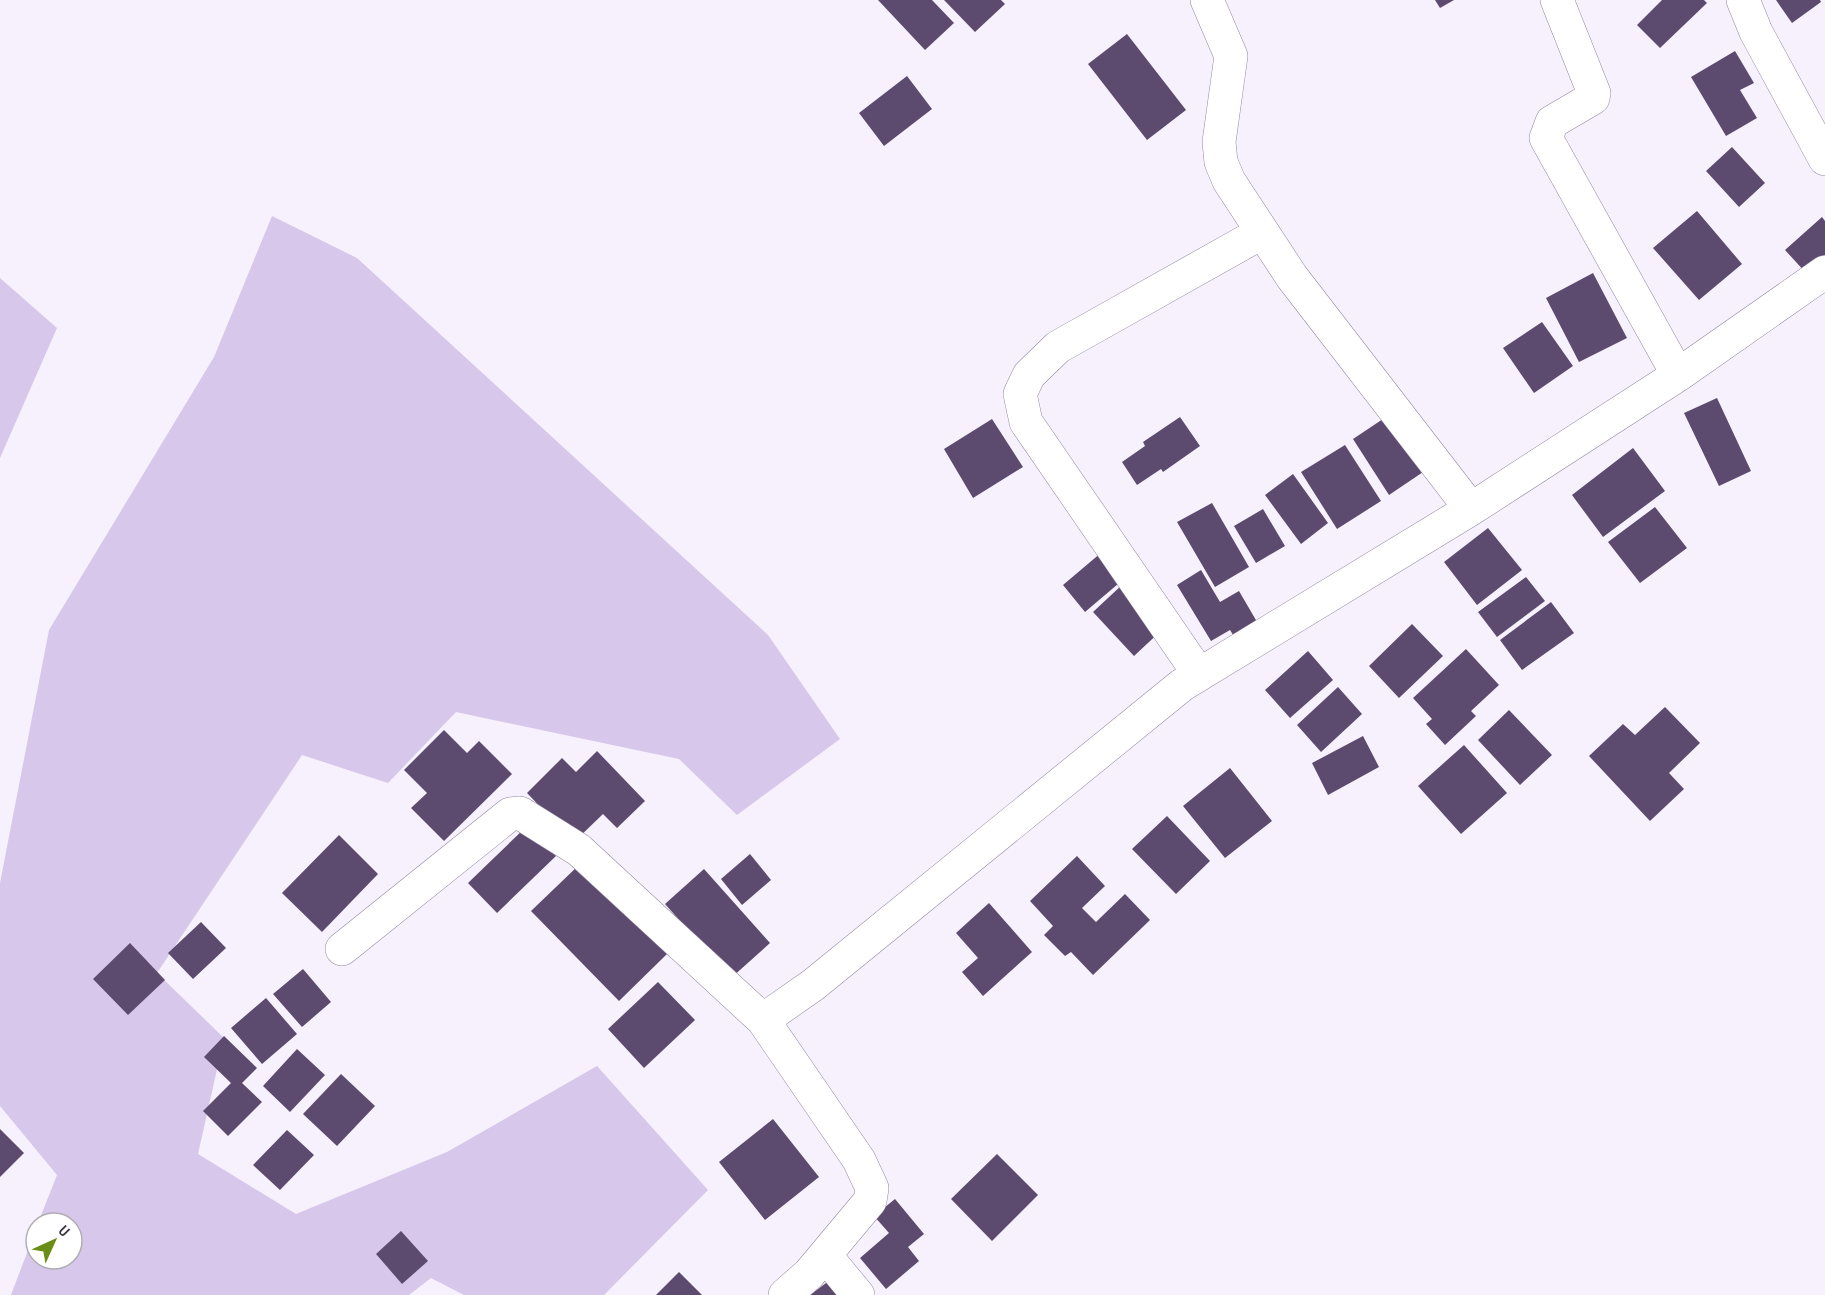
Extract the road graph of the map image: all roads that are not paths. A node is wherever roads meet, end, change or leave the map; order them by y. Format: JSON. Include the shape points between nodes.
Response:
{"nodes":[{"id":1,"x":1207,"y":0,"type":"edge"},
{"id":2,"x":1557,"y":0,"type":"edge"},
{"id":3,"x":1743,"y":0,"type":"edge"},
{"id":4,"x":1825,"y":159,"type":"edge"},
{"id":5,"x":1261,"y":233,"type":"junction"},
{"id":6,"x":1825,"y":272,"type":"edge"},
{"id":7,"x":1678,"y":375,"type":"junction"},
{"id":8,"x":1472,"y":509,"type":"junction"},
{"id":9,"x":1199,"y":674,"type":"junction"},
{"id":10,"x":342,"y":949,"type":"dead end"},
{"id":11,"x":762,"y":1020,"type":"junction"},
{"id":12,"x":825,"y":1255,"type":"junction"},
{"id":13,"x":784,"y":1295,"type":"edge"},
{"id":14,"x":858,"y":1295,"type":"edge"}],
"edges":[{"from":1,"to":5,"type":"street","via":[[1231,56],[1219,142],[1221,162]]},
{"from":2,"to":7,"type":"street","via":[[1594,93],[1593,98],[1552,122],[1546,138]]},
{"from":3,"to":4,"type":"street","via":[[1756,32]]},
{"from":5,"to":8,"type":"street"},
{"from":5,"to":9,"type":"street","via":[[1058,346],[1029,375],[1020,394],[1026,423]]},
{"from":6,"to":7,"type":"street"},
{"from":7,"to":8,"type":"street"},
{"from":8,"to":9,"type":"street"},
{"from":9,"to":11,"type":"street","via":[[813,984]]},
{"from":10,"to":11,"type":"street","via":[[510,814],[520,813],[579,850]]},
{"from":11,"to":12,"type":"street","via":[[859,1160],[872,1188],[870,1201]]},
{"from":12,"to":13,"type":"street"},
{"from":12,"to":14,"type":"street"}]}
